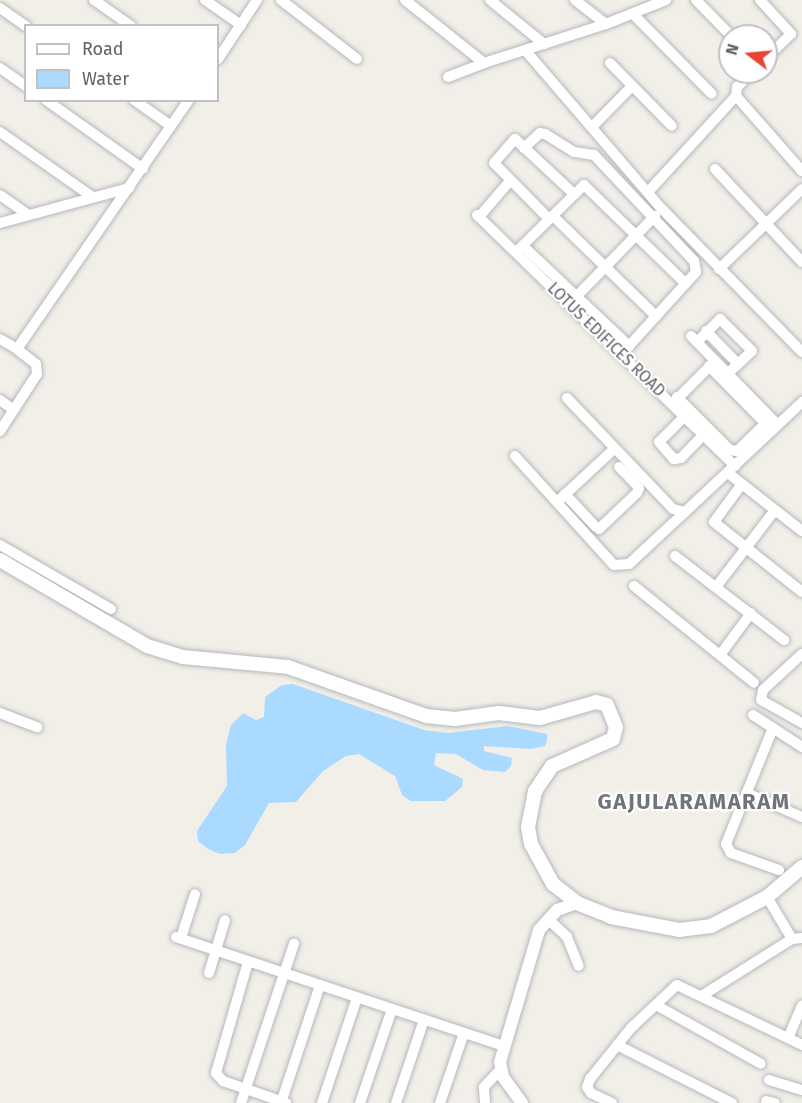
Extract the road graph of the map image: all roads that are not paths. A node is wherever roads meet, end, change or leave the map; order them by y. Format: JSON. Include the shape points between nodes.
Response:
{"nodes":[{"id":1,"x":94,"y":0,"type":"edge"},
{"id":2,"x":205,"y":0,"type":"edge"},
{"id":3,"x":257,"y":0,"type":"edge"},
{"id":4,"x":281,"y":0,"type":"edge"},
{"id":5,"x":405,"y":0,"type":"edge"},
{"id":6,"x":490,"y":0,"type":"edge"},
{"id":7,"x":576,"y":0,"type":"edge"},
{"id":8,"x":666,"y":0,"type":"edge"},
{"id":9,"x":696,"y":0,"type":"edge"},
{"id":10,"x":760,"y":0,"type":"edge"},
{"id":11,"x":0,"y":8,"type":"edge"},
{"id":12,"x":633,"y":14,"type":"junction"},
{"id":13,"x":128,"y":24,"type":"edge"},
{"id":14,"x":606,"y":24,"type":"junction"},
{"id":15,"x":719,"y":24,"type":"edge"},
{"id":16,"x":24,"y":25,"type":"edge"},
{"id":17,"x":241,"y":25,"type":"junction"},
{"id":18,"x":544,"y":44,"type":"junction"},
{"id":19,"x":778,"y":46,"type":"edge"},
{"id":20,"x":525,"y":50,"type":"junction"},
{"id":21,"x":219,"y":58,"type":"edge"},
{"id":22,"x":357,"y":59,"type":"dead end"},
{"id":23,"x":484,"y":63,"type":"junction"},
{"id":24,"x":610,"y":63,"type":"dead end"},
{"id":25,"x":0,"y":68,"type":"edge"},
{"id":26,"x":448,"y":77,"type":"dead end"},
{"id":27,"x":740,"y":84,"type":"edge"},
{"id":28,"x":24,"y":85,"type":"edge"},
{"id":29,"x":631,"y":87,"type":"junction"},
{"id":30,"x":712,"y":94,"type":"dead end"},
{"id":31,"x":736,"y":96,"type":"junction"},
{"id":32,"x":49,"y":102,"type":"edge"},
{"id":33,"x":137,"y":102,"type":"edge"},
{"id":34,"x":188,"y":102,"type":"edge"},
{"id":35,"x":171,"y":126,"type":"junction"},
{"id":36,"x":672,"y":126,"type":"dead end"},
{"id":37,"x":592,"y":127,"type":"junction"},
{"id":38,"x":0,"y":132,"type":"edge"},
{"id":39,"x":524,"y":148,"type":"junction"},
{"id":40,"x":143,"y":168,"type":"junction"},
{"id":41,"x":715,"y":169,"type":"dead end"},
{"id":42,"x":802,"y":171,"type":"edge"},
{"id":43,"x":510,"y":180,"type":"junction"},
{"id":44,"x":129,"y":188,"type":"junction"},
{"id":45,"x":802,"y":189,"type":"edge"},
{"id":46,"x":648,"y":192,"type":"junction"},
{"id":47,"x":574,"y":194,"type":"junction"},
{"id":48,"x":0,"y":195,"type":"edge"},
{"id":49,"x":91,"y":196,"type":"junction"},
{"id":50,"x":662,"y":209,"type":"junction"},
{"id":51,"x":29,"y":214,"type":"junction"},
{"id":52,"x":551,"y":218,"type":"junction"},
{"id":53,"x":652,"y":219,"type":"junction"},
{"id":54,"x":0,"y":223,"type":"edge"},
{"id":55,"x":766,"y":224,"type":"junction"},
{"id":56,"x":636,"y":236,"type":"junction"},
{"id":57,"x":519,"y":249,"type":"junction"},
{"id":58,"x":802,"y":262,"type":"edge"},
{"id":59,"x":606,"y":267,"type":"junction"},
{"id":60,"x":719,"y":269,"type":"junction"},
{"id":61,"x":686,"y":283,"type":"junction"},
{"id":62,"x":573,"y":300,"type":"junction"},
{"id":63,"x":656,"y":316,"type":"junction"},
{"id":64,"x":706,"y":331,"type":"junction"},
{"id":65,"x":0,"y":339,"type":"edge"},
{"id":66,"x":16,"y":350,"type":"junction"},
{"id":67,"x":802,"y":352,"type":"edge"},
{"id":68,"x":712,"y":363,"type":"junction"},
{"id":69,"x":738,"y":364,"type":"junction"},
{"id":70,"x":728,"y":373,"type":"junction"},
{"id":71,"x":567,"y":398,"type":"dead end"},
{"id":72,"x":0,"y":400,"type":"edge"},
{"id":73,"x":674,"y":400,"type":"junction"},
{"id":74,"x":802,"y":402,"type":"edge"},
{"id":75,"x":14,"y":410,"type":"junction"},
{"id":76,"x":684,"y":417,"type":"junction"},
{"id":77,"x":768,"y":429,"type":"junction"},
{"id":78,"x":0,"y":431,"type":"edge"},
{"id":79,"x":704,"y":435,"type":"junction"},
{"id":80,"x":614,"y":448,"type":"junction"},
{"id":81,"x":515,"y":456,"type":"dead end"},
{"id":82,"x":731,"y":469,"type":"junction"},
{"id":83,"x":633,"y":475,"type":"junction"},
{"id":84,"x":742,"y":484,"type":"junction"},
{"id":85,"x":561,"y":498,"type":"junction"},
{"id":86,"x":775,"y":510,"type":"junction"},
{"id":87,"x":684,"y":512,"type":"junction"},
{"id":88,"x":802,"y":531,"type":"edge"},
{"id":89,"x":0,"y":545,"type":"edge"},
{"id":90,"x":746,"y":548,"type":"junction"},
{"id":91,"x":675,"y":555,"type":"dead end"},
{"id":92,"x":0,"y":560,"type":"edge"},
{"id":93,"x":26,"y":567,"type":"junction"},
{"id":94,"x":634,"y":586,"type":"dead end"},
{"id":95,"x":716,"y":587,"type":"junction"},
{"id":96,"x":802,"y":592,"type":"edge"},
{"id":97,"x":111,"y":609,"type":"dead end"},
{"id":98,"x":751,"y":613,"type":"junction"},
{"id":99,"x":784,"y":640,"type":"dead end"},
{"id":100,"x":802,"y":654,"type":"edge"},
{"id":101,"x":720,"y":655,"type":"junction"},
{"id":102,"x":754,"y":683,"type":"dead end"},
{"id":103,"x":0,"y":713,"type":"edge"},
{"id":104,"x":753,"y":715,"type":"dead end"},
{"id":105,"x":802,"y":723,"type":"edge"},
{"id":106,"x":37,"y":727,"type":"dead end"},
{"id":107,"x":773,"y":728,"type":"junction"},
{"id":108,"x":802,"y":747,"type":"edge"},
{"id":109,"x":747,"y":793,"type":"junction"},
{"id":110,"x":802,"y":817,"type":"edge"},
{"id":111,"x":779,"y":870,"type":"dead end"},
{"id":112,"x":801,"y":871,"type":"edge"},
{"id":113,"x":195,"y":894,"type":"dead end"},
{"id":114,"x":767,"y":897,"type":"junction"},
{"id":115,"x":577,"y":903,"type":"junction"},
{"id":116,"x":548,"y":919,"type":"junction"},
{"id":117,"x":225,"y":920,"type":"dead end"},
{"id":118,"x":797,"y":938,"type":"edge"},
{"id":119,"x":294,"y":944,"type":"dead end"},
{"id":120,"x":217,"y":951,"type":"junction"},
{"id":121,"x":248,"y":962,"type":"junction"},
{"id":122,"x":579,"y":966,"type":"dead end"},
{"id":123,"x":209,"y":973,"type":"dead end"},
{"id":124,"x":284,"y":974,"type":"junction"},
{"id":125,"x":320,"y":985,"type":"junction"},
{"id":126,"x":703,"y":994,"type":"junction"},
{"id":127,"x":357,"y":998,"type":"junction"},
{"id":128,"x":656,"y":1005,"type":"junction"},
{"id":129,"x":802,"y":1005,"type":"edge"},
{"id":130,"x":392,"y":1010,"type":"junction"},
{"id":131,"x":424,"y":1020,"type":"junction"},
{"id":132,"x":464,"y":1033,"type":"junction"},
{"id":133,"x":797,"y":1039,"type":"edge"},
{"id":134,"x":617,"y":1045,"type":"junction"},
{"id":135,"x":504,"y":1047,"type":"junction"},
{"id":136,"x":760,"y":1064,"type":"dead end"},
{"id":137,"x":500,"y":1070,"type":"junction"},
{"id":138,"x":769,"y":1080,"type":"dead end"},
{"id":139,"x":246,"y":1089,"type":"junction"},
{"id":140,"x":802,"y":1090,"type":"edge"},
{"id":141,"x":283,"y":1102,"type":"edge"},
{"id":142,"x":401,"y":1102,"type":"edge"},
{"id":143,"x":241,"y":1103,"type":"edge"},
{"id":144,"x":322,"y":1103,"type":"edge"},
{"id":145,"x":360,"y":1103,"type":"edge"},
{"id":146,"x":440,"y":1103,"type":"edge"},
{"id":147,"x":485,"y":1103,"type":"edge"},
{"id":148,"x":522,"y":1103,"type":"edge"},
{"id":149,"x":612,"y":1103,"type":"edge"},
{"id":150,"x":732,"y":1103,"type":"edge"}],
"edges":[{"from":1,"to":13,"type":"street"},
{"from":2,"to":17,"type":"street"},
{"from":3,"to":17,"type":"street"},
{"from":4,"to":22,"type":"street"},
{"from":5,"to":23,"type":"street"},
{"from":6,"to":18,"type":"street"},
{"from":7,"to":14,"type":"street"},
{"from":8,"to":12,"type":"street"},
{"from":9,"to":15,"type":"street"},
{"from":10,"to":19,"type":"street","via":[[791,34]]},
{"from":11,"to":16,"type":"street"},
{"from":12,"to":14,"type":"street"},
{"from":12,"to":30,"type":"street"},
{"from":14,"to":18,"type":"street"},
{"from":17,"to":21,"type":"street"},
{"from":18,"to":20,"type":"street"},
{"from":20,"to":23,"type":"street"},
{"from":20,"to":37,"type":"street"},
{"from":23,"to":26,"type":"street"},
{"from":24,"to":29,"type":"street"},
{"from":25,"to":28,"type":"street"},
{"from":27,"to":31,"type":"street"},
{"from":29,"to":36,"type":"street"},
{"from":29,"to":37,"type":"street"},
{"from":31,"to":42,"type":"street"},
{"from":31,"to":46,"type":"street"},
{"from":32,"to":40,"type":"street"},
{"from":33,"to":35,"type":"street"},
{"from":34,"to":35,"type":"street"},
{"from":35,"to":40,"type":"street"},
{"from":37,"to":46,"type":"street"},
{"from":38,"to":49,"type":"street"},
{"from":39,"to":43,"type":"street","via":[[515,139],[494,163]]},
{"from":39,"to":47,"type":"street"},
{"from":39,"to":53,"type":"street","via":[[540,133],[574,152],[594,155]]},
{"from":40,"to":44,"type":"street"},
{"from":41,"to":55,"type":"street"},
{"from":43,"to":52,"type":"street"},
{"from":43,"to":57,"type":"street","name":"LOTUS EDIFICES ROAD","via":[[478,216]]},
{"from":44,"to":49,"type":"street"},
{"from":44,"to":66,"type":"street"},
{"from":45,"to":55,"type":"street"},
{"from":46,"to":50,"type":"street"},
{"from":47,"to":52,"type":"street"},
{"from":47,"to":56,"type":"street","via":[[584,185]]},
{"from":48,"to":51,"type":"street"},
{"from":49,"to":51,"type":"street"},
{"from":50,"to":53,"type":"street"},
{"from":50,"to":60,"type":"street"},
{"from":51,"to":54,"type":"street"},
{"from":52,"to":57,"type":"street"},
{"from":52,"to":59,"type":"street"},
{"from":53,"to":56,"type":"street"},
{"from":53,"to":61,"type":"street","via":[[694,261],[696,272]]},
{"from":55,"to":58,"type":"street"},
{"from":55,"to":60,"type":"street"},
{"from":56,"to":59,"type":"street"},
{"from":56,"to":61,"type":"street"},
{"from":57,"to":62,"type":"street","name":"LOTUS EDIFICES ROAD"},
{"from":59,"to":62,"type":"street"},
{"from":59,"to":63,"type":"street"},
{"from":60,"to":67,"type":"street"},
{"from":61,"to":63,"type":"street"},
{"from":62,"to":63,"type":"street","via":[[629,346]]},
{"from":62,"to":73,"type":"street","name":"LOTUS EDIFICES ROAD"},
{"from":64,"to":68,"type":"street","via":[[694,339]]},
{"from":64,"to":69,"type":"street"},
{"from":64,"to":69,"type":"street","via":[[721,319],[752,351]]},
{"from":65,"to":66,"type":"street"},
{"from":66,"to":75,"type":"street","via":[[36,364],[37,374]]},
{"from":68,"to":70,"type":"street"},
{"from":68,"to":73,"type":"street"},
{"from":68,"to":77,"type":"street"},
{"from":69,"to":70,"type":"street"},
{"from":70,"to":77,"type":"street"},
{"from":71,"to":80,"type":"street"},
{"from":72,"to":75,"type":"street"},
{"from":73,"to":76,"type":"street","name":"LOTUS EDIFICES ROAD"},
{"from":73,"to":77,"type":"street","via":[[730,450],[737,450]]},
{"from":74,"to":77,"type":"street"},
{"from":75,"to":78,"type":"street"},
{"from":76,"to":79,"type":"street","name":"LOTUS EDIFICES ROAD"},
{"from":76,"to":79,"type":"street","via":[[659,442],[674,459],[681,458]]},
{"from":77,"to":82,"type":"street"},
{"from":79,"to":82,"type":"street","name":"LOTUS EDIFICES ROAD"},
{"from":80,"to":83,"type":"street","via":[[619,463]]},
{"from":80,"to":85,"type":"street"},
{"from":81,"to":85,"type":"street"},
{"from":82,"to":84,"type":"street","name":"LOTUS EDIFICES ROAD"},
{"from":82,"to":87,"type":"street"},
{"from":83,"to":85,"type":"street","via":[[639,488],[637,493],[598,528]]},
{"from":83,"to":87,"type":"street","via":[[674,509]]},
{"from":84,"to":86,"type":"street","name":"LOTUS EDIFICES ROAD"},
{"from":84,"to":90,"type":"street","via":[[714,520]]},
{"from":85,"to":87,"type":"street","via":[[609,561],[619,566],[629,564]]},
{"from":86,"to":88,"type":"street","name":"LOTUS EDIFICES ROAD"},
{"from":86,"to":90,"type":"street"},
{"from":89,"to":93,"type":"street"},
{"from":90,"to":95,"type":"street"},
{"from":90,"to":96,"type":"street"},
{"from":91,"to":95,"type":"street"},
{"from":92,"to":93,"type":"main road"},
{"from":93,"to":97,"type":"street"},
{"from":93,"to":115,"type":"main road","via":[[147,646],[166,653],[288,668],[426,716],[455,718],[499,713],[540,718],[596,702],[607,705],[616,727],[613,739],[552,766],[535,791],[529,811],[531,844],[541,865],[554,884]]},
{"from":94,"to":101,"type":"street"},
{"from":95,"to":98,"type":"street"},
{"from":98,"to":99,"type":"street"},
{"from":98,"to":101,"type":"street"},
{"from":100,"to":105,"type":"street","via":[[764,690],[761,700]]},
{"from":101,"to":102,"type":"street"},
{"from":103,"to":106,"type":"street"},
{"from":104,"to":107,"type":"street"},
{"from":107,"to":108,"type":"street"},
{"from":107,"to":109,"type":"street"},
{"from":109,"to":110,"type":"street"},
{"from":109,"to":111,"type":"street","via":[[727,848]]},
{"from":112,"to":114,"type":"main road"},
{"from":113,"to":120,"type":"street","via":[[178,937]]},
{"from":114,"to":115,"type":"main road","via":[[723,922],[679,930],[635,924]]},
{"from":114,"to":118,"type":"street"},
{"from":115,"to":116,"type":"street","via":[[565,905]]},
{"from":116,"to":122,"type":"street","via":[[567,937]]},
{"from":116,"to":135,"type":"street","via":[[539,930]]},
{"from":117,"to":120,"type":"street"},
{"from":118,"to":126,"type":"street"},
{"from":119,"to":124,"type":"street"},
{"from":120,"to":121,"type":"street"},
{"from":120,"to":123,"type":"street"},
{"from":121,"to":124,"type":"street"},
{"from":121,"to":139,"type":"street","via":[[215,1067],[223,1081]]},
{"from":124,"to":125,"type":"street"},
{"from":124,"to":139,"type":"street"},
{"from":125,"to":127,"type":"street"},
{"from":125,"to":141,"type":"street"},
{"from":126,"to":128,"type":"street","via":[[677,986]]},
{"from":126,"to":133,"type":"street"},
{"from":127,"to":130,"type":"street"},
{"from":127,"to":144,"type":"street"},
{"from":128,"to":134,"type":"street"},
{"from":128,"to":136,"type":"street"},
{"from":129,"to":133,"type":"street"},
{"from":130,"to":131,"type":"street"},
{"from":130,"to":145,"type":"street"},
{"from":131,"to":132,"type":"street"},
{"from":131,"to":142,"type":"street"},
{"from":132,"to":135,"type":"street"},
{"from":132,"to":146,"type":"street"},
{"from":134,"to":149,"type":"street","via":[[587,1087]]},
{"from":134,"to":150,"type":"street"},
{"from":135,"to":137,"type":"street"},
{"from":137,"to":147,"type":"street","via":[[487,1081]]},
{"from":137,"to":148,"type":"street"},
{"from":138,"to":140,"type":"street"},
{"from":139,"to":141,"type":"street"},
{"from":139,"to":143,"type":"street"}]}
